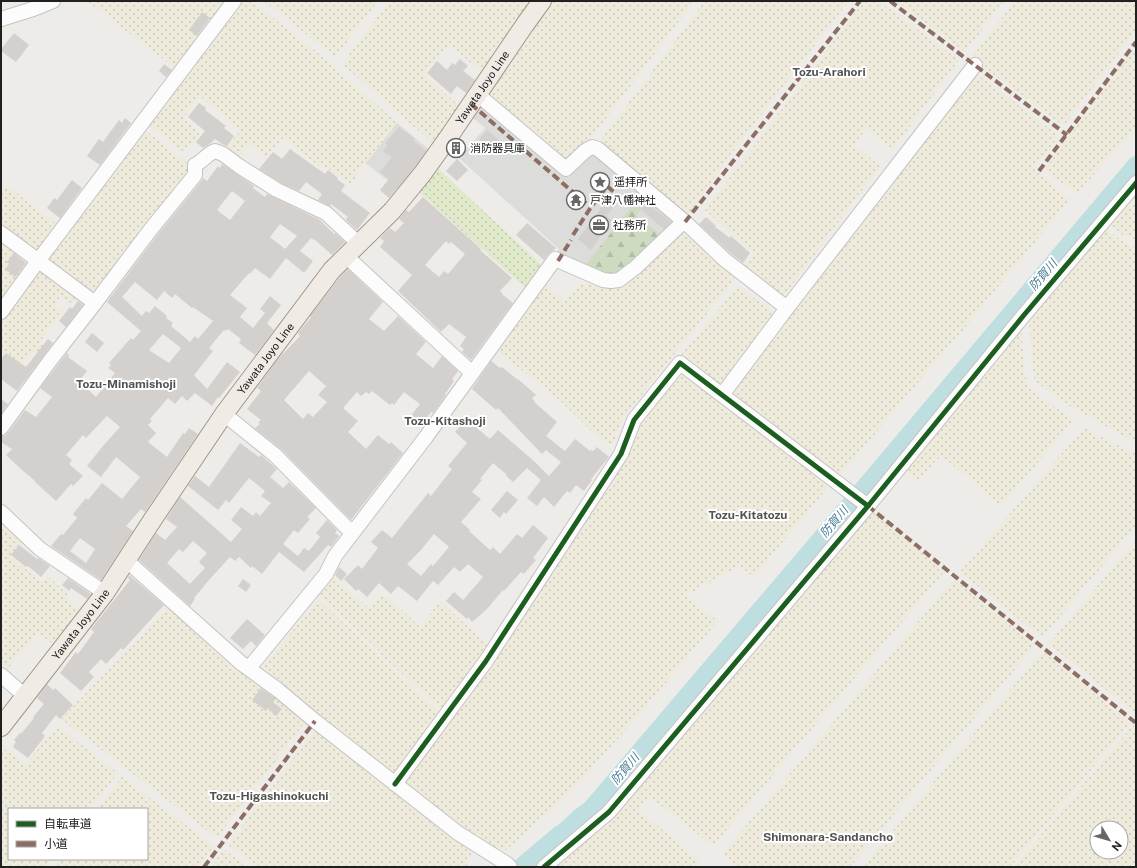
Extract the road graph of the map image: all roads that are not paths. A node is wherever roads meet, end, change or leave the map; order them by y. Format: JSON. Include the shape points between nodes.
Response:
{"nodes":[{"id":1,"x":53,"y":1,"type":"edge"},
{"id":2,"x":234,"y":1,"type":"edge"},
{"id":3,"x":542,"y":1,"type":"edge"},
{"id":4,"x":1,"y":19,"type":"edge"},
{"id":5,"x":975,"y":65,"type":"dead end"},
{"id":6,"x":477,"y":94,"type":"junction"},
{"id":7,"x":1136,"y":183,"type":"edge"},
{"id":8,"x":685,"y":222,"type":"junction"},
{"id":9,"x":1,"y":233,"type":"edge"},
{"id":10,"x":353,"y":250,"type":"junction"},
{"id":11,"x":38,"y":261,"type":"junction"},
{"id":12,"x":96,"y":303,"type":"junction"},
{"id":13,"x":787,"y":308,"type":"junction"},
{"id":14,"x":1,"y":312,"type":"edge"},
{"id":15,"x":472,"y":374,"type":"junction"},
{"id":16,"x":722,"y":395,"type":"junction"},
{"id":17,"x":224,"y":414,"type":"junction"},
{"id":18,"x":1,"y":428,"type":"edge"},
{"id":19,"x":868,"y":506,"type":"junction"},
{"id":20,"x":1,"y":512,"type":"edge"},
{"id":21,"x":354,"y":530,"type":"junction"},
{"id":22,"x":126,"y":560,"type":"junction"},
{"id":23,"x":105,"y":593,"type":"junction"},
{"id":24,"x":249,"y":668,"type":"junction"},
{"id":25,"x":1,"y":675,"type":"edge"},
{"id":26,"x":25,"y":696,"type":"junction"},
{"id":27,"x":1,"y":727,"type":"edge"},
{"id":28,"x":395,"y":784,"type":"junction"},
{"id":29,"x":508,"y":866,"type":"edge"},
{"id":30,"x":544,"y":867,"type":"edge"}],
"edges":[{"from":1,"to":4,"type":"street"},
{"from":2,"to":11,"type":"street"},
{"from":3,"to":6,"type":"main road","name":"Yawata Joyo Line"},
{"from":5,"to":13,"type":"street"},
{"from":6,"to":8,"type":"street","via":[[566,169],[585,151],[592,147],[598,149]]},
{"from":6,"to":10,"type":"main road","name":"Yawata Joyo Line","via":[[423,173],[392,211]]},
{"from":7,"to":19,"type":"street"},
{"from":8,"to":13,"type":"street","via":[[725,260]]},
{"from":8,"to":15,"type":"street","via":[[618,280],[604,280],[555,260]]},
{"from":9,"to":11,"type":"street"},
{"from":10,"to":12,"type":"street","via":[[326,213],[277,190],[215,151],[195,165],[195,175]]},
{"from":10,"to":15,"type":"street"},
{"from":10,"to":17,"type":"main road","name":"Yawata Joyo Line","via":[[332,270]]},
{"from":11,"to":12,"type":"street"},
{"from":11,"to":14,"type":"street"},
{"from":12,"to":18,"type":"street"},
{"from":13,"to":16,"type":"street"},
{"from":15,"to":21,"type":"street"},
{"from":16,"to":19,"type":"street"},
{"from":16,"to":28,"type":"street","via":[[680,363],[634,420],[622,454],[486,662]]},
{"from":17,"to":21,"type":"street","via":[[275,456],[346,528]]},
{"from":17,"to":22,"type":"main road","name":"Yawata Joyo Line"},
{"from":19,"to":30,"type":"street","via":[[608,812]]},
{"from":20,"to":23,"type":"street","via":[[40,549]]},
{"from":21,"to":24,"type":"street","via":[[335,556],[326,574]]},
{"from":22,"to":23,"type":"main road","name":"Yawata Joyo Line"},
{"from":22,"to":24,"type":"street"},
{"from":23,"to":26,"type":"main road","name":"Yawata Joyo Line"},
{"from":24,"to":28,"type":"street"},
{"from":25,"to":26,"type":"street"},
{"from":26,"to":27,"type":"main road","name":"Yawata Joyo Line"},
{"from":28,"to":29,"type":"street","via":[[458,833]]}]}
